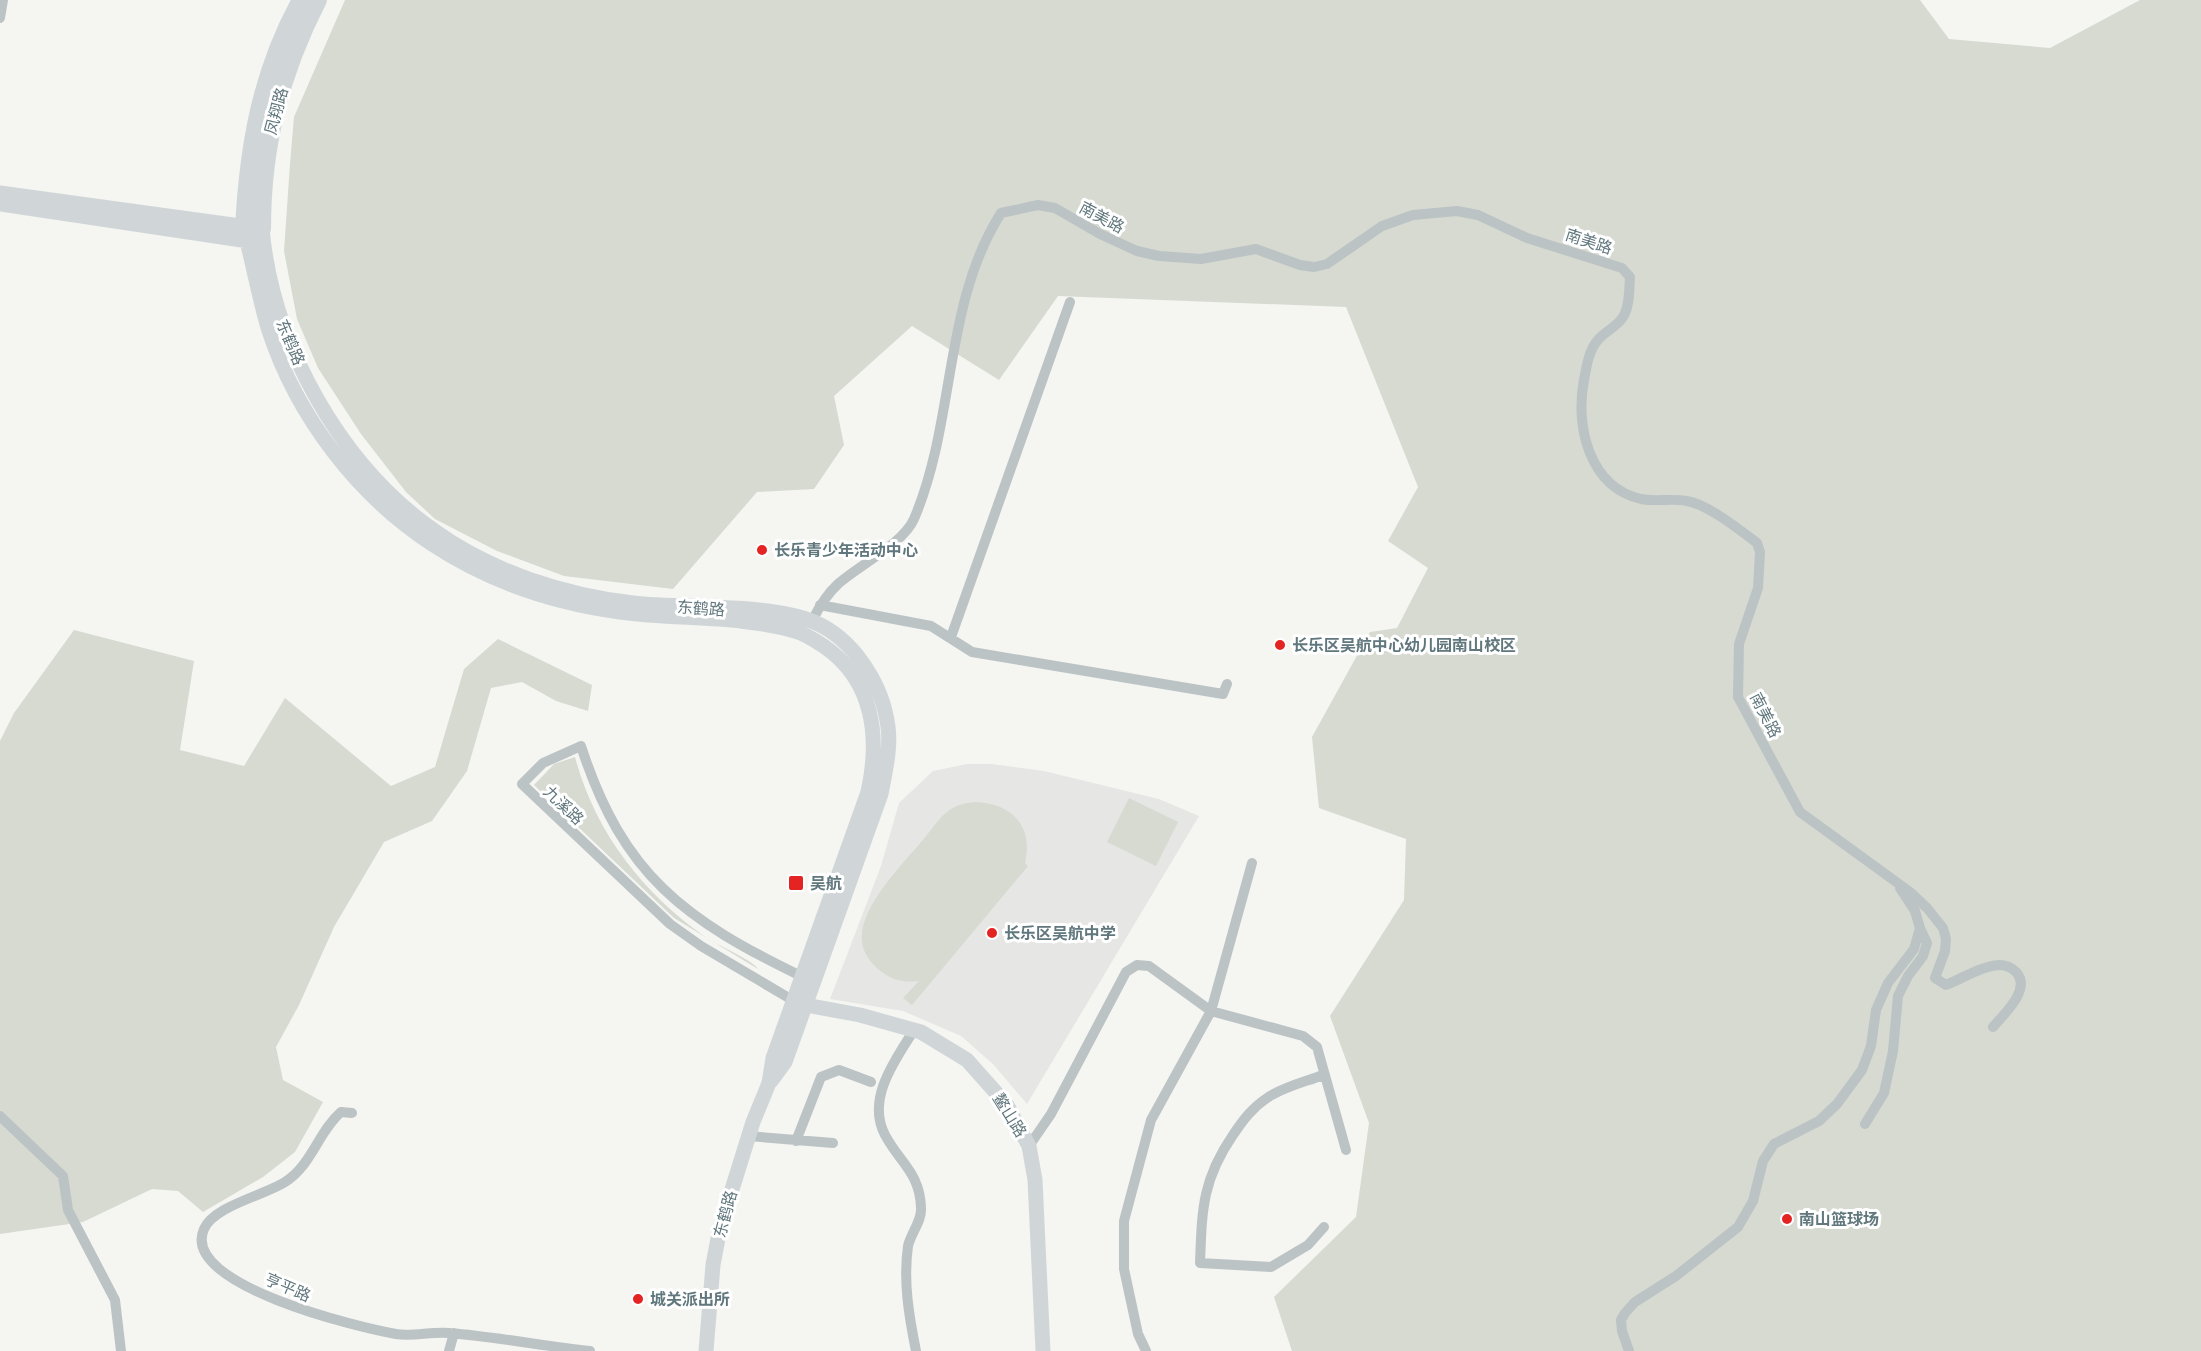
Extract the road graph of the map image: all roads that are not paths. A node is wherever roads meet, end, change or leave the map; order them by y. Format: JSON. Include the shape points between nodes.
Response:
{"nodes":[{"id":1,"x":3,"y":0,"type":"edge"},
{"id":2,"x":301,"y":0,"type":"edge"},
{"id":3,"x":318,"y":0,"type":"edge"},
{"id":4,"x":0,"y":18,"type":"edge"},
{"id":5,"x":6,"y":200,"type":"edge"},
{"id":6,"x":254,"y":236,"type":"junction"},
{"id":7,"x":1070,"y":302,"type":"dead end"},
{"id":8,"x":820,"y":605,"type":"junction"},
{"id":9,"x":812,"y":621,"type":"junction"},
{"id":10,"x":951,"y":637,"type":"junction"},
{"id":11,"x":1227,"y":684,"type":"dead end"},
{"id":12,"x":1252,"y":863,"type":"dead end"},
{"id":13,"x":1895,"y":882,"type":"junction"},
{"id":14,"x":1920,"y":928,"type":"junction"},
{"id":15,"x":803,"y":977,"type":"junction"},
{"id":16,"x":800,"y":1003,"type":"junction"},
{"id":17,"x":1211,"y":1011,"type":"junction"},
{"id":18,"x":1993,"y":1027,"type":"dead end"},
{"id":19,"x":914,"y":1030,"type":"junction"},
{"id":20,"x":1323,"y":1075,"type":"junction"},
{"id":21,"x":871,"y":1082,"type":"dead end"},
{"id":22,"x":352,"y":1113,"type":"dead end"},
{"id":23,"x":0,"y":1116,"type":"edge"},
{"id":24,"x":1865,"y":1124,"type":"dead end"},
{"id":25,"x":748,"y":1136,"type":"junction"},
{"id":26,"x":796,"y":1141,"type":"junction"},
{"id":27,"x":832,"y":1143,"type":"dead end"},
{"id":28,"x":1029,"y":1146,"type":"junction"},
{"id":29,"x":1346,"y":1150,"type":"dead end"},
{"id":30,"x":1324,"y":1227,"type":"dead end"},
{"id":31,"x":454,"y":1333,"type":"junction"},
{"id":32,"x":121,"y":1351,"type":"edge"},
{"id":33,"x":449,"y":1351,"type":"edge"},
{"id":34,"x":590,"y":1351,"type":"edge"},
{"id":35,"x":706,"y":1351,"type":"edge"},
{"id":36,"x":916,"y":1351,"type":"edge"},
{"id":37,"x":1042,"y":1351,"type":"edge"},
{"id":38,"x":1146,"y":1351,"type":"edge"},
{"id":39,"x":1629,"y":1351,"type":"edge"}],
"edges":[{"from":1,"to":4,"type":"street"},
{"from":2,"to":6,"type":"main road","name":"凤翔路","via":[[268,75],[257,111],[248,166]]},
{"from":3,"to":6,"type":"main road","name":"凤翔路","via":[[293,53],[270,128]]},
{"from":5,"to":6,"type":"main road"},
{"from":6,"to":9,"type":"main road","name":"东鹤路","via":[[278,313],[310,387],[382,485],[437,533],[494,565],[577,593],[632,603],[783,614]]},
{"from":6,"to":15,"type":"main road","name":"东鹤路","via":[[270,332],[301,401],[348,470],[374,498],[432,544],[491,575],[556,600],[619,612],[730,620],[798,632],[836,655],[853,673],[869,703],[874,731],[873,767],[861,816]]},
{"from":7,"to":10,"type":"street"},
{"from":8,"to":9,"type":"street","name":"南美路"},
{"from":8,"to":10,"type":"street","via":[[931,626]]},
{"from":8,"to":13,"type":"street","name":"南美路","via":[[837,585],[896,539],[913,520],[933,454],[965,299],[1001,213],[1038,205],[1055,208],[1100,234],[1137,251],[1159,256],[1201,259],[1256,249],[1314,267],[1327,264],[1382,226],[1413,215],[1457,211],[1478,215],[1527,238],[1622,268],[1630,277],[1623,318],[1594,345],[1588,359],[1582,414],[1590,457],[1614,486],[1628,494],[1641,499],[1688,501],[1756,543],[1760,552],[1758,588],[1739,644],[1738,697],[1800,812]]},
{"from":9,"to":16,"type":"main road","name":"东鹤路","via":[[842,640],[865,666],[886,719],[888,759],[882,794]]},
{"from":10,"to":11,"type":"street","via":[[972,652],[1223,694]]},
{"from":12,"to":17,"type":"street"},
{"from":13,"to":14,"type":"street","via":[[1915,911]]},
{"from":13,"to":18,"type":"street","name":"南美路","via":[[1927,908],[1943,928],[1946,939],[1935,978],[1939,982],[1947,985],[2001,965],[2012,967],[2019,975],[2022,986],[2012,1006]]},
{"from":14,"to":24,"type":"street","via":[[1927,943],[1898,996],[1884,1093]]},
{"from":14,"to":39,"type":"street","via":[[1914,949],[1882,995],[1868,1054],[1849,1090],[1819,1120],[1774,1144],[1762,1161],[1753,1201],[1738,1227],[1625,1313],[1622,1331]]},
{"from":15,"to":16,"type":"main road","name":"东鹤路"},
{"from":15,"to":16,"type":"street","name":"九溪路","via":[[717,933],[665,891],[616,831],[600,801],[581,747],[543,763],[522,784],[670,924]]},
{"from":16,"to":19,"type":"main road","name":"鳌山路"},
{"from":16,"to":25,"type":"main road","name":"东鹤路","via":[[785,1062],[769,1083]]},
{"from":17,"to":20,"type":"street","via":[[1304,1036],[1317,1047]]},
{"from":17,"to":28,"type":"street","via":[[1149,966],[1137,965],[1126,972],[1051,1114]]},
{"from":17,"to":38,"type":"street","via":[[1151,1120],[1124,1221],[1124,1269],[1138,1334]]},
{"from":19,"to":28,"type":"main road","name":"鳌山路","via":[[943,1044],[989,1082],[1007,1105]]},
{"from":19,"to":36,"type":"street","via":[[882,1086],[879,1112],[885,1135],[919,1186],[922,1211],[909,1245],[906,1303]]},
{"from":20,"to":29,"type":"street"},
{"from":20,"to":30,"type":"street","via":[[1268,1097],[1247,1114],[1220,1153],[1206,1185],[1200,1263],[1271,1267],[1308,1245]]},
{"from":21,"to":26,"type":"street","via":[[839,1070],[821,1077]]},
{"from":22,"to":31,"type":"street","name":"亨平路","via":[[341,1112],[334,1118],[304,1166],[288,1180],[213,1218],[204,1228],[204,1250],[211,1263],[226,1273],[262,1294],[304,1311],[399,1335]]},
{"from":23,"to":32,"type":"street","via":[[63,1176],[68,1210],[115,1300]]},
{"from":25,"to":26,"type":"street"},
{"from":25,"to":35,"type":"main road","name":"东鹤路","via":[[715,1256]]},
{"from":26,"to":27,"type":"street"},
{"from":28,"to":37,"type":"main road","name":"鳌山路","via":[[1035,1180]]},
{"from":31,"to":33,"type":"street"},
{"from":31,"to":34,"type":"street","name":"亨平路"}]}
